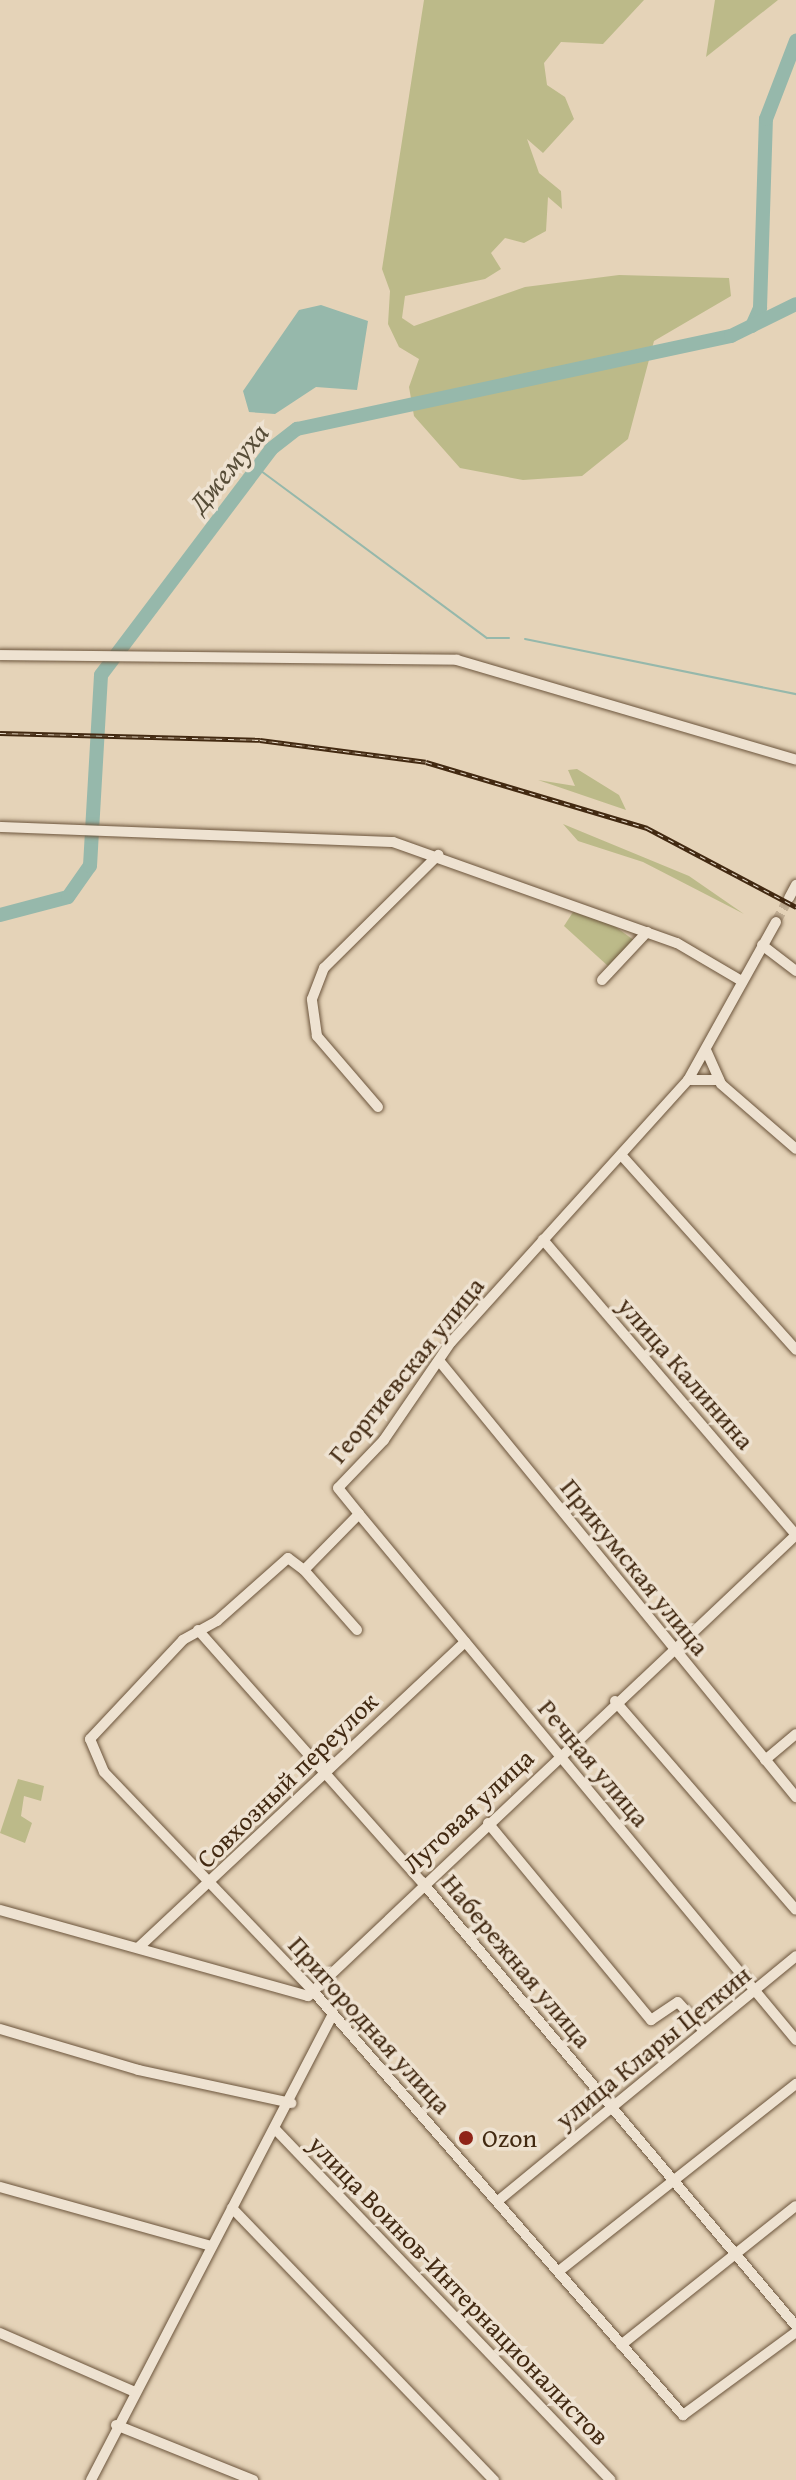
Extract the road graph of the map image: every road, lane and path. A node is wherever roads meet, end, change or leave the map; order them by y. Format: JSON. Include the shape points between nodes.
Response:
{"nodes":[{"id":1,"x":0,"y":655,"type":"edge"},
{"id":2,"x":796,"y":760,"type":"edge"},
{"id":3,"x":0,"y":827,"type":"edge"},
{"id":4,"x":438,"y":855,"type":"junction"},
{"id":5,"x":796,"y":885,"type":"edge"},
{"id":6,"x":789,"y":898,"type":"dead end"},
{"id":7,"x":776,"y":922,"type":"tunnel mouth"},
{"id":8,"x":647,"y":932,"type":"junction"},
{"id":9,"x":762,"y":945,"type":"junction"},
{"id":10,"x":796,"y":971,"type":"edge"},
{"id":11,"x":602,"y":980,"type":"dead end"},
{"id":12,"x":740,"y":980,"type":"junction"},
{"id":13,"x":706,"y":1050,"type":"junction"},
{"id":14,"x":688,"y":1080,"type":"junction"},
{"id":15,"x":719,"y":1080,"type":"junction"},
{"id":16,"x":378,"y":1107,"type":"dead end"},
{"id":17,"x":796,"y":1149,"type":"edge"},
{"id":18,"x":623,"y":1157,"type":"junction"},
{"id":19,"x":543,"y":1240,"type":"junction"},
{"id":20,"x":796,"y":1350,"type":"edge"},
{"id":21,"x":441,"y":1363,"type":"junction"},
{"id":22,"x":359,"y":1514,"type":"junction"},
{"id":23,"x":796,"y":1535,"type":"edge"},
{"id":24,"x":304,"y":1570,"type":"junction"},
{"id":25,"x":198,"y":1630,"type":"junction"},
{"id":26,"x":357,"y":1630,"type":"dead end"},
{"id":27,"x":465,"y":1642,"type":"junction"},
{"id":28,"x":671,"y":1647,"type":"junction"},
{"id":29,"x":615,"y":1701,"type":"junction"},
{"id":30,"x":796,"y":1734,"type":"edge"},
{"id":31,"x":559,"y":1756,"type":"junction"},
{"id":32,"x":765,"y":1760,"type":"junction"},
{"id":33,"x":326,"y":1771,"type":"junction"},
{"id":34,"x":796,"y":1797,"type":"edge"},
{"id":35,"x":488,"y":1823,"type":"junction"},
{"id":36,"x":422,"y":1882,"type":"junction"},
{"id":37,"x":209,"y":1886,"type":"junction"},
{"id":38,"x":0,"y":1910,"type":"edge"},
{"id":39,"x":796,"y":1910,"type":"edge"},
{"id":40,"x":138,"y":1948,"type":"junction"},
{"id":41,"x":796,"y":1956,"type":"edge"},
{"id":42,"x":313,"y":1991,"type":"junction"},
{"id":43,"x":755,"y":1992,"type":"junction"},
{"id":44,"x":333,"y":2014,"type":"junction"},
{"id":45,"x":0,"y":2029,"type":"edge"},
{"id":46,"x":704,"y":2031,"type":"junction"},
{"id":47,"x":796,"y":2040,"type":"edge"},
{"id":48,"x":796,"y":2084,"type":"edge"},
{"id":49,"x":291,"y":2103,"type":"junction"},
{"id":50,"x":612,"y":2109,"type":"junction"},
{"id":51,"x":276,"y":2130,"type":"junction"},
{"id":52,"x":674,"y":2181,"type":"junction"},
{"id":53,"x":0,"y":2187,"type":"edge"},
{"id":54,"x":499,"y":2200,"type":"junction"},
{"id":55,"x":796,"y":2206,"type":"edge"},
{"id":56,"x":232,"y":2208,"type":"junction"},
{"id":57,"x":211,"y":2246,"type":"junction"},
{"id":58,"x":736,"y":2254,"type":"junction"},
{"id":59,"x":559,"y":2271,"type":"junction"},
{"id":60,"x":796,"y":2329,"type":"edge"},
{"id":61,"x":0,"y":2333,"type":"edge"},
{"id":62,"x":621,"y":2345,"type":"junction"},
{"id":63,"x":133,"y":2391,"type":"junction"},
{"id":64,"x":116,"y":2425,"type":"junction"},
{"id":65,"x":91,"y":2480,"type":"edge"},
{"id":66,"x":253,"y":2480,"type":"edge"},
{"id":67,"x":494,"y":2480,"type":"edge"},
{"id":68,"x":610,"y":2480,"type":"edge"}],
"edges":[{"from":1,"to":2,"type":"street","via":[[457,660]]},
{"from":3,"to":4,"type":"street","via":[[393,842]]},
{"from":4,"to":8,"type":"street"},
{"from":4,"to":16,"type":"street","via":[[324,968],[312,999],[317,1036]]},
{"from":5,"to":6,"type":"street"},
{"from":7,"to":9,"type":"street","name":"Георгиевская улица"},
{"from":8,"to":11,"type":"street"},
{"from":8,"to":12,"type":"street"},
{"from":9,"to":10,"type":"street"},
{"from":9,"to":12,"type":"street","name":"Георгиевская улица"},
{"from":12,"to":13,"type":"street","name":"Георгиевская улица"},
{"from":13,"to":14,"type":"street","name":"Георгиевская улица"},
{"from":13,"to":15,"type":"street"},
{"from":14,"to":15,"type":"street"},
{"from":14,"to":18,"type":"street","name":"Георгиевская улица"},
{"from":15,"to":17,"type":"street"},
{"from":18,"to":19,"type":"street","name":"Георгиевская улица"},
{"from":18,"to":20,"type":"street"},
{"from":19,"to":21,"type":"street","name":"Георгиевская улица","via":[[451,1342]]},
{"from":19,"to":23,"type":"street","name":"улица Калинина"},
{"from":21,"to":22,"type":"street","name":"Георгиевская улица","via":[[338,1488]]},
{"from":21,"to":28,"type":"street","name":"Прикумская улица"},
{"from":22,"to":24,"type":"street"},
{"from":22,"to":27,"type":"street","name":"Речная улица"},
{"from":23,"to":28,"type":"street","name":"Луговая улица"},
{"from":24,"to":25,"type":"street","via":[[288,1558]]},
{"from":24,"to":26,"type":"street"},
{"from":25,"to":33,"type":"street","name":"Набережная улица"},
{"from":25,"to":37,"type":"street","name":"Пригородная улица","via":[[90,1739],[104,1772]]},
{"from":27,"to":31,"type":"street","name":"Речная улица"},
{"from":27,"to":33,"type":"street","name":"Совхозный переулок"},
{"from":28,"to":29,"type":"street","name":"Луговая улица"},
{"from":28,"to":32,"type":"street","name":"Прикумская улица"},
{"from":29,"to":31,"type":"street","name":"Луговая улица"},
{"from":29,"to":39,"type":"street"},
{"from":30,"to":32,"type":"street"},
{"from":31,"to":35,"type":"street","name":"Луговая улица"},
{"from":31,"to":43,"type":"street","name":"Речная улица"},
{"from":32,"to":34,"type":"street","name":"Прикумская улица"},
{"from":33,"to":36,"type":"street","name":"Набережная улица"},
{"from":33,"to":37,"type":"street","name":"Совхозный переулок"},
{"from":35,"to":36,"type":"street","name":"Луговая улица"},
{"from":35,"to":46,"type":"street","via":[[651,2020],[678,2002]]},
{"from":36,"to":42,"type":"street","name":"Луговая улица"},
{"from":36,"to":50,"type":"street","name":"Набережная улица"},
{"from":37,"to":40,"type":"street","name":"Совхозный переулок"},
{"from":37,"to":42,"type":"street","name":"Пригородная улица"},
{"from":38,"to":40,"type":"street"},
{"from":40,"to":42,"type":"street","via":[[308,1996]]},
{"from":41,"to":43,"type":"street","name":"улица Клары Цеткин"},
{"from":42,"to":44,"type":"street","name":"Пригородная улица"},
{"from":43,"to":46,"type":"street","name":"улица Клары Цеткин"},
{"from":43,"to":47,"type":"street","name":"Речная улица"},
{"from":44,"to":49,"type":"street"},
{"from":44,"to":54,"type":"street","name":"Пригородная улица"},
{"from":45,"to":49,"type":"street","via":[[138,2070]]},
{"from":46,"to":50,"type":"street","name":"улица Клары Цеткин"},
{"from":48,"to":52,"type":"street"},
{"from":49,"to":51,"type":"street"},
{"from":50,"to":52,"type":"street","name":"Набережная улица"},
{"from":50,"to":54,"type":"street","name":"улица Клары Цеткин"},
{"from":51,"to":56,"type":"street"},
{"from":51,"to":68,"type":"street","name":"улица Воинов-Интернационалистов"},
{"from":52,"to":58,"type":"street","name":"Набережная улица"},
{"from":52,"to":59,"type":"street"},
{"from":53,"to":57,"type":"street"},
{"from":54,"to":59,"type":"street","name":"Пригородная улица"},
{"from":55,"to":58,"type":"street"},
{"from":56,"to":57,"type":"street"},
{"from":56,"to":67,"type":"street"},
{"from":57,"to":63,"type":"street"},
{"from":58,"to":60,"type":"street","name":"Набережная улица"},
{"from":58,"to":62,"type":"street"},
{"from":59,"to":62,"type":"street","name":"Пригородная улица"},
{"from":60,"to":62,"type":"street","name":"Пригородная улица","via":[[683,2415]]},
{"from":61,"to":63,"type":"street"},
{"from":63,"to":64,"type":"street"},
{"from":64,"to":65,"type":"street"},
{"from":64,"to":66,"type":"street"}]}
